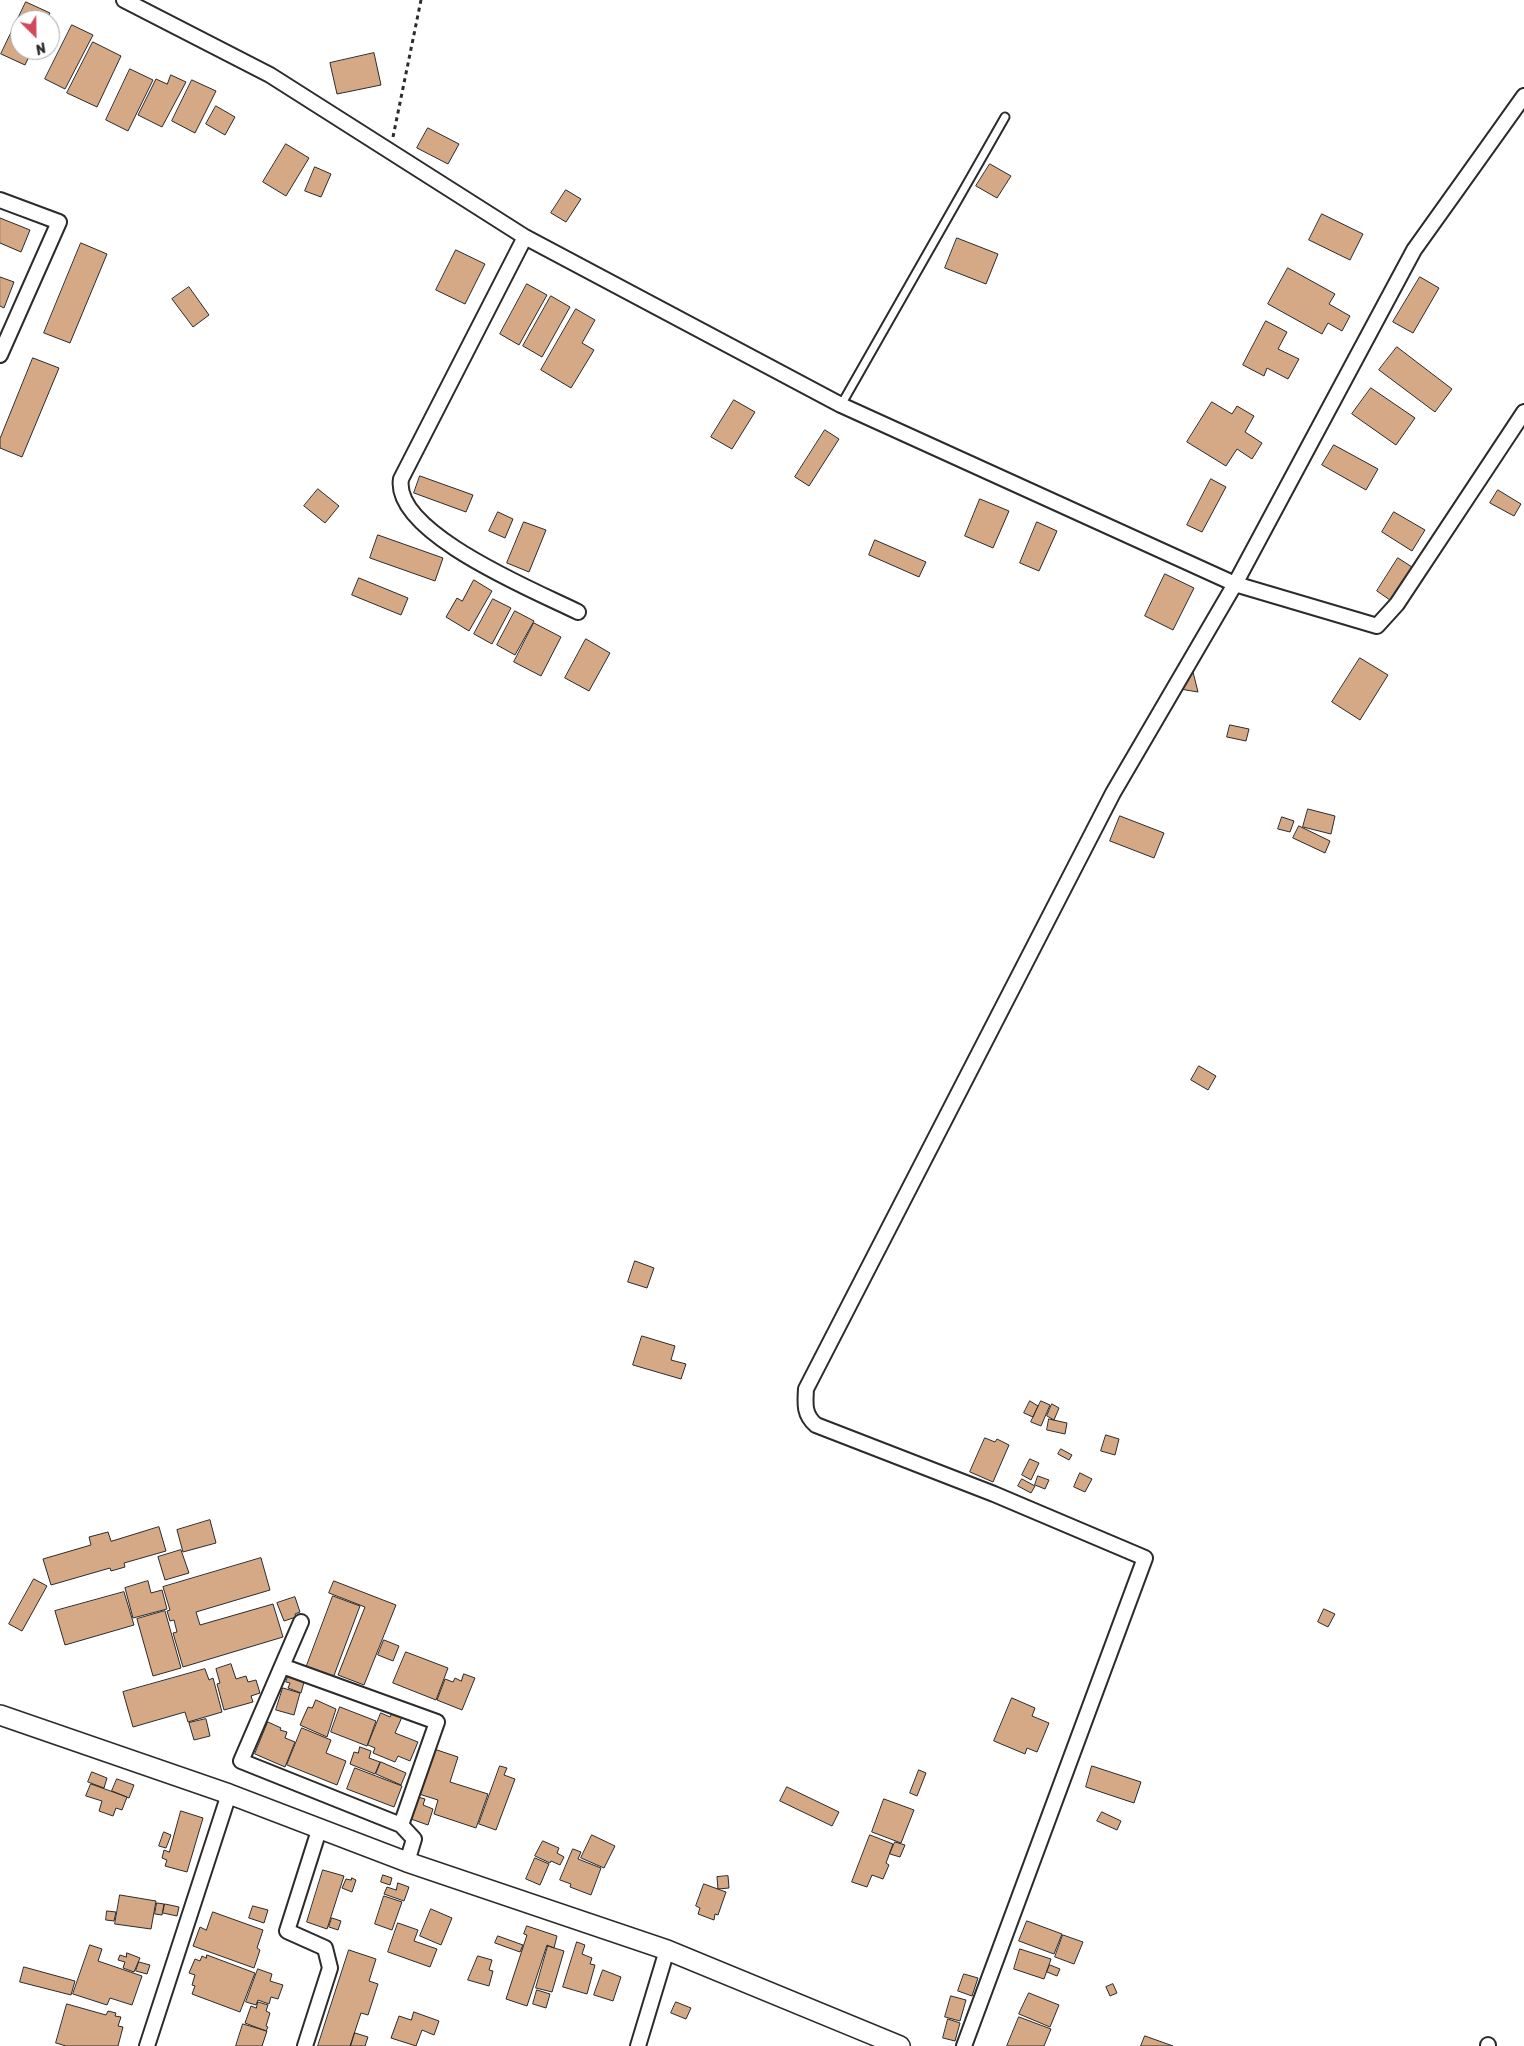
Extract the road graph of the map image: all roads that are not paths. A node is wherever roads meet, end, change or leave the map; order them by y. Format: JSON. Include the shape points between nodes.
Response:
{"nodes":[{"id":1,"x":124,"y":0,"type":"edge"},
{"id":2,"x":1524,"y":96,"type":"edge"},
{"id":3,"x":1005,"y":117,"type":"dead end"},
{"id":4,"x":0,"y":200,"type":"edge"},
{"id":5,"x":525,"y":237,"type":"junction"},
{"id":6,"x":5,"y":334,"type":"edge"},
{"id":7,"x":0,"y":355,"type":"edge"},
{"id":8,"x":841,"y":405,"type":"junction"},
{"id":9,"x":1524,"y":412,"type":"edge"},
{"id":10,"x":1235,"y":584,"type":"junction"},
{"id":11,"x":578,"y":612,"type":"dead end"},
{"id":12,"x":302,"y":1622,"type":"dead end"},
{"id":13,"x":282,"y":1666,"type":"junction"},
{"id":14,"x":0,"y":1715,"type":"edge"},
{"id":15,"x":229,"y":1794,"type":"junction"},
{"id":16,"x":401,"y":1825,"type":"junction"},
{"id":17,"x":320,"y":1827,"type":"junction"},
{"id":18,"x":407,"y":1862,"type":"junction"},
{"id":19,"x":667,"y":1950,"type":"junction"},
{"id":20,"x":147,"y":2046,"type":"edge"},
{"id":21,"x":305,"y":2046,"type":"edge"},
{"id":22,"x":638,"y":2046,"type":"edge"},
{"id":23,"x":900,"y":2046,"type":"edge"},
{"id":24,"x":964,"y":2046,"type":"edge"}],
"edges":[{"from":1,"to":5,"type":"street","via":[[270,75]]},
{"from":2,"to":10,"type":"street","via":[[1414,250]]},
{"from":3,"to":8,"type":"lane"},
{"from":4,"to":6,"type":"street","via":[[59,222]]},
{"from":5,"to":8,"type":"street"},
{"from":5,"to":11,"type":"street","via":[[401,479],[401,490],[417,517],[446,544]]},
{"from":6,"to":7,"type":"street"},
{"from":8,"to":10,"type":"street"},
{"from":9,"to":10,"type":"street","via":[[1397,604],[1377,626]]},
{"from":10,"to":24,"type":"street","via":[[1113,793],[806,1388],[808,1418],[816,1425],[994,1494],[1145,1558]]},
{"from":12,"to":13,"type":"street"},
{"from":13,"to":16,"type":"street","via":[[437,1722]]},
{"from":13,"to":16,"type":"street","via":[[241,1760]]},
{"from":14,"to":15,"type":"street"},
{"from":15,"to":17,"type":"street"},
{"from":15,"to":20,"type":"street"},
{"from":16,"to":18,"type":"street","via":[[414,1839]]},
{"from":17,"to":18,"type":"street"},
{"from":17,"to":21,"type":"street","via":[[287,1931],[325,1948],[330,1968]]},
{"from":18,"to":19,"type":"street"},
{"from":19,"to":22,"type":"street"},
{"from":19,"to":23,"type":"street"}]}
